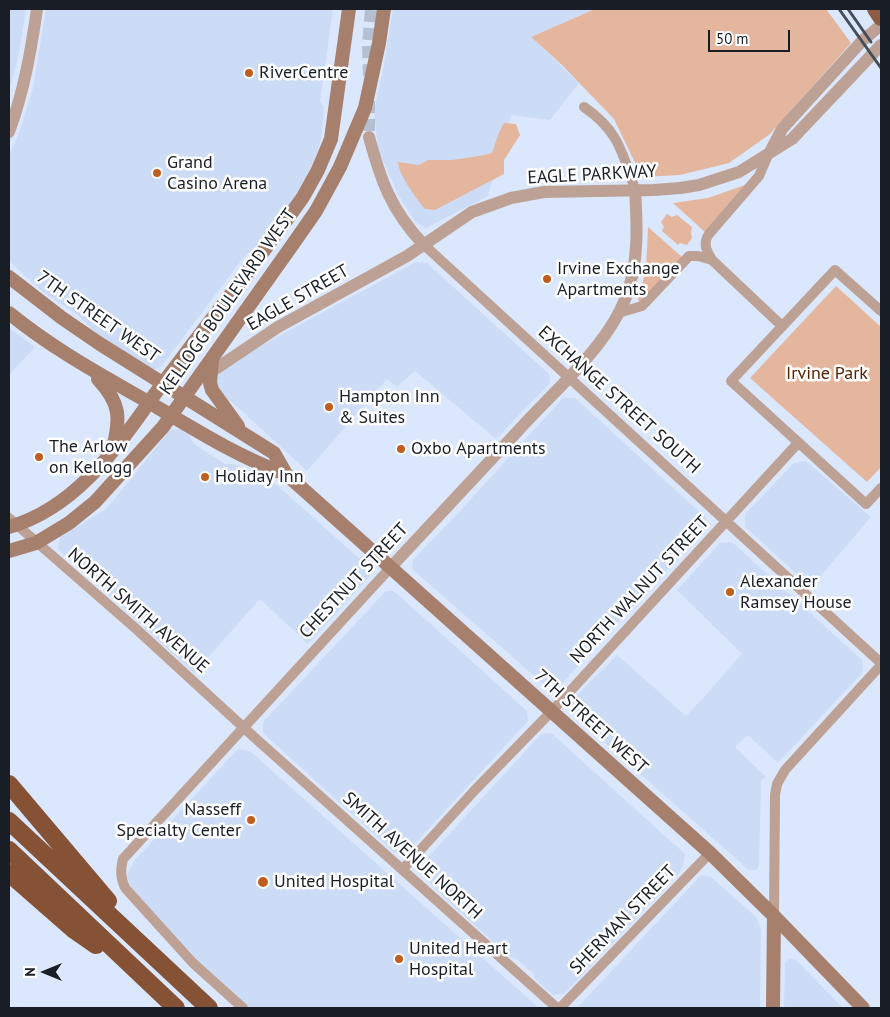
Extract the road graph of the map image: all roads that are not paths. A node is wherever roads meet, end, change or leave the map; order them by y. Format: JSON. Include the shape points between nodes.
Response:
{"nodes":[{"id":1,"x":37,"y":9,"type":"edge"},
{"id":2,"x":349,"y":9,"type":"edge"},
{"id":3,"x":384,"y":9,"type":"edge"},
{"id":4,"x":875,"y":9,"type":"edge"},
{"id":5,"x":881,"y":18,"type":"edge"},
{"id":6,"x":881,"y":25,"type":"edge"},
{"id":7,"x":881,"y":45,"type":"edge"},
{"id":8,"x":584,"y":107,"type":"dead end"},
{"id":9,"x":9,"y":132,"type":"edge"},
{"id":10,"x":369,"y":137,"type":"tunnel mouth"},
{"id":11,"x":768,"y":155,"type":"junction"},
{"id":12,"x":635,"y":189,"type":"junction"},
{"id":13,"x":423,"y":244,"type":"junction"},
{"id":14,"x":712,"y":260,"type":"junction"},
{"id":15,"x":9,"y":277,"type":"edge"},
{"id":16,"x":881,"y":311,"type":"edge"},
{"id":17,"x":9,"y":312,"type":"edge"},
{"id":18,"x":618,"y":314,"type":"junction"},
{"id":19,"x":782,"y":326,"type":"junction"},
{"id":20,"x":212,"y":358,"type":"junction"},
{"id":21,"x":88,"y":368,"type":"junction"},
{"id":22,"x":210,"y":372,"type":"junction"},
{"id":23,"x":568,"y":378,"type":"junction"},
{"id":24,"x":163,"y":384,"type":"junction"},
{"id":25,"x":193,"y":385,"type":"junction"},
{"id":26,"x":184,"y":397,"type":"junction"},
{"id":27,"x":149,"y":403,"type":"junction"},
{"id":28,"x":171,"y":416,"type":"junction"},
{"id":29,"x":242,"y":433,"type":"junction"},
{"id":30,"x":798,"y":443,"type":"junction"},
{"id":31,"x":111,"y":454,"type":"junction"},
{"id":32,"x":286,"y":474,"type":"junction"},
{"id":33,"x":881,"y":488,"type":"edge"},
{"id":34,"x":725,"y":522,"type":"junction"},
{"id":35,"x":11,"y":524,"type":"edge"},
{"id":36,"x":36,"y":543,"type":"junction"},
{"id":37,"x":9,"y":551,"type":"edge"},
{"id":38,"x":391,"y":567,"type":"junction"},
{"id":39,"x":881,"y":664,"type":"edge"},
{"id":40,"x":551,"y":712,"type":"junction"},
{"id":41,"x":244,"y":728,"type":"junction"},
{"id":42,"x":9,"y":784,"type":"edge"},
{"id":43,"x":9,"y":821,"type":"edge"},
{"id":44,"x":9,"y":850,"type":"edge"},
{"id":45,"x":710,"y":853,"type":"junction"},
{"id":46,"x":403,"y":869,"type":"junction"},
{"id":47,"x":9,"y":873,"type":"edge"},
{"id":48,"x":774,"y":916,"type":"junction"},
{"id":49,"x":128,"y":931,"type":"junction"},
{"id":50,"x":156,"y":990,"type":"junction"},
{"id":51,"x":176,"y":1008,"type":"edge"},
{"id":52,"x":209,"y":1008,"type":"edge"},
{"id":53,"x":243,"y":1008,"type":"edge"},
{"id":54,"x":558,"y":1008,"type":"edge"},
{"id":55,"x":773,"y":1008,"type":"edge"},
{"id":56,"x":863,"y":1008,"type":"edge"}],
"edges":[{"from":1,"to":9,"type":"street","via":[[27,74]]},
{"from":2,"to":24,"type":"main road","name":"KELLOGG BOULEVARD WEST","via":[[331,138],[318,170],[303,197]]},
{"from":3,"to":20,"type":"main road","name":"KELLOGG BOULEVARD WEST","via":[[365,108],[340,167],[311,218]]},
{"from":4,"to":5,"type":"highway"},
{"from":6,"to":11,"type":"street","via":[[862,41],[782,129]]},
{"from":7,"to":11,"type":"street","name":"EAGLE PARKWAY","via":[[792,139]]},
{"from":8,"to":12,"type":"street","name":"CHESTNUT STREET","via":[[600,118],[616,138]]},
{"from":10,"to":13,"type":"street","name":"EXCHANGE STREET SOUTH","via":[[387,194]]},
{"from":11,"to":12,"type":"street","name":"EAGLE PARKWAY","via":[[740,172],[699,185]]},
{"from":11,"to":14,"type":"street","via":[[759,176],[706,238],[705,246]]},
{"from":12,"to":13,"type":"street","name":"EAGLE PARKWAY","via":[[544,192],[511,198],[472,212]]},
{"from":12,"to":18,"type":"street","name":"CHESTNUT STREET","via":[[637,238],[634,268]]},
{"from":13,"to":22,"type":"street","name":"EAGLE STREET","via":[[278,327]]},
{"from":13,"to":23,"type":"street","name":"EXCHANGE STREET SOUTH"},
{"from":14,"to":18,"type":"street","via":[[689,256],[642,306]]},
{"from":14,"to":19,"type":"street"},
{"from":15,"to":24,"type":"main road","name":"7TH STREET WEST","via":[[62,318]]},
{"from":16,"to":19,"type":"street","via":[[835,270]]},
{"from":17,"to":21,"type":"main road","name":"7TH STREET WEST","via":[[27,328]]},
{"from":18,"to":23,"type":"street","name":"CHESTNUT STREET","via":[[606,335]]},
{"from":19,"to":30,"type":"street","via":[[731,381]]},
{"from":20,"to":22,"type":"main road"},
{"from":20,"to":25,"type":"main road","name":"KELLOGG BOULEVARD WEST"},
{"from":21,"to":27,"type":"main road","name":"7TH STREET WEST"},
{"from":21,"to":31,"type":"main road","via":[[108,390],[117,408],[117,432]]},
{"from":22,"to":25,"type":"street","name":"EAGLE STREET"},
{"from":22,"to":29,"type":"main road","via":[[212,390]]},
{"from":23,"to":34,"type":"street","name":"EXCHANGE STREET SOUTH"},
{"from":23,"to":38,"type":"street","name":"CHESTNUT STREET"},
{"from":24,"to":26,"type":"main road","name":"7TH STREET WEST"},
{"from":24,"to":27,"type":"main road","name":"KELLOGG BOULEVARD WEST"},
{"from":25,"to":26,"type":"main road","name":"KELLOGG BOULEVARD WEST"},
{"from":26,"to":28,"type":"main road","name":"KELLOGG BOULEVARD WEST"},
{"from":26,"to":29,"type":"main road","name":"7TH STREET WEST"},
{"from":27,"to":28,"type":"main road","name":"7TH STREET WEST"},
{"from":27,"to":31,"type":"main road","name":"KELLOGG BOULEVARD WEST"},
{"from":28,"to":32,"type":"main road","name":"7TH STREET WEST","via":[[266,467]]},
{"from":28,"to":36,"type":"main road","name":"KELLOGG BOULEVARD WEST","via":[[96,502]]},
{"from":29,"to":32,"type":"main road","name":"7TH STREET WEST","via":[[274,453]]},
{"from":30,"to":33,"type":"street","via":[[866,504]]},
{"from":30,"to":34,"type":"street","name":"NORTH WALNUT STREET"},
{"from":31,"to":35,"type":"main road","name":"KELLOGG BOULEVARD WEST","via":[[70,494],[31,519]]},
{"from":32,"to":38,"type":"main road","name":"7TH STREET WEST"},
{"from":34,"to":39,"type":"street","name":"EXCHANGE STREET SOUTH"},
{"from":34,"to":40,"type":"street","name":"NORTH WALNUT STREET"},
{"from":35,"to":36,"type":"street","name":"NORTH SMITH AVENUE"},
{"from":36,"to":37,"type":"main road","name":"KELLOGG BOULEVARD WEST"},
{"from":36,"to":41,"type":"street","name":"NORTH SMITH AVENUE"},
{"from":38,"to":40,"type":"main road","name":"7TH STREET WEST"},
{"from":38,"to":41,"type":"street","name":"CHESTNUT STREET"},
{"from":39,"to":48,"type":"street","via":[[785,770],[777,784]]},
{"from":40,"to":45,"type":"main road","name":"7TH STREET WEST"},
{"from":40,"to":46,"type":"street","name":"NORTH WALNUT STREET"},
{"from":41,"to":46,"type":"street","name":"SMITH AVENUE NORTH"},
{"from":41,"to":53,"type":"street","name":"CHESTNUT STREET","via":[[123,859],[120,868],[126,890],[193,963]]},
{"from":42,"to":49,"type":"highway","via":[[106,897]]},
{"from":43,"to":49,"type":"highway"},
{"from":44,"to":50,"type":"highway"},
{"from":45,"to":48,"type":"main road","name":"7TH STREET WEST"},
{"from":45,"to":54,"type":"street","name":"SHERMAN STREET"},
{"from":46,"to":54,"type":"street","name":"SMITH AVENUE NORTH"},
{"from":47,"to":50,"type":"highway","via":[[73,929]]},
{"from":48,"to":55,"type":"main road"},
{"from":48,"to":56,"type":"main road","name":"7TH STREET WEST"},
{"from":49,"to":52,"type":"highway"},
{"from":50,"to":51,"type":"highway"}]}
